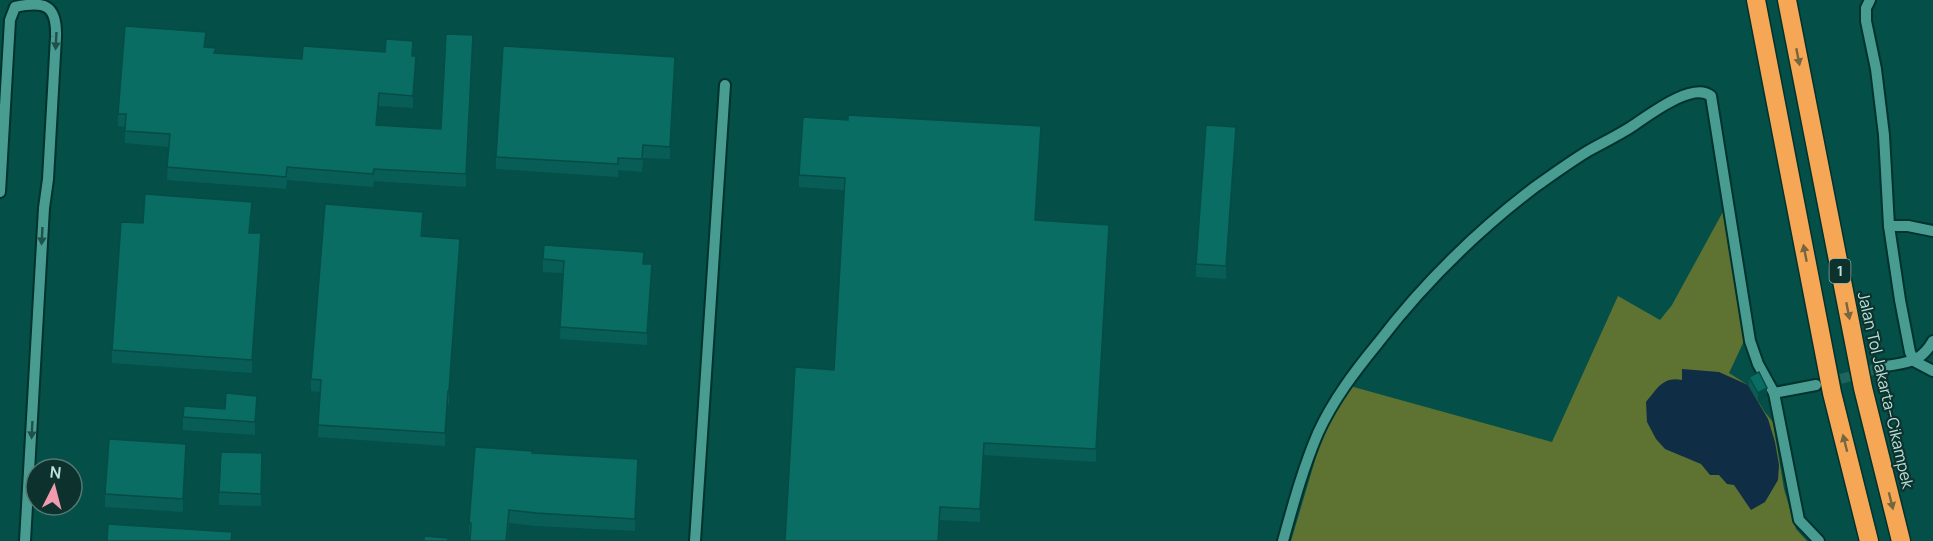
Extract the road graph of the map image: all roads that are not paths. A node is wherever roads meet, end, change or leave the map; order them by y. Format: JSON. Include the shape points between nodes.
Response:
{"nodes":[{"id":1,"x":1756,"y":0,"type":"edge"},
{"id":2,"x":1787,"y":0,"type":"edge"},
{"id":3,"x":1870,"y":0,"type":"edge"},
{"id":4,"x":725,"y":85,"type":"dead end"},
{"id":5,"x":0,"y":192,"type":"edge"},
{"id":6,"x":1889,"y":226,"type":"junction"},
{"id":7,"x":1933,"y":231,"type":"edge"},
{"id":8,"x":1933,"y":341,"type":"edge"},
{"id":9,"x":1914,"y":361,"type":"junction"},
{"id":10,"x":1887,"y":366,"type":"tunnel mouth"},
{"id":11,"x":1933,"y":371,"type":"edge"},
{"id":12,"x":1816,"y":385,"type":"tunnel mouth"},
{"id":13,"x":1774,"y":393,"type":"junction"},
{"id":14,"x":25,"y":541,"type":"edge"},
{"id":15,"x":695,"y":541,"type":"edge"},
{"id":16,"x":1283,"y":541,"type":"edge"},
{"id":17,"x":1819,"y":541,"type":"edge"},
{"id":18,"x":1869,"y":541,"type":"edge"},
{"id":19,"x":1901,"y":541,"type":"edge"}],
"edges":[{"from":18,"to":1,"type":"highway","number":"1","one_way":true,"via":[[1832,393]]},
{"from":2,"to":19,"type":"highway","name":"Jalan Tol Jakarta–Cikampek","number":"1","one_way":true,"via":[[1863,388]]},
{"from":3,"to":6,"type":"street","via":[[1866,21],[1884,135]]},
{"from":4,"to":15,"type":"street"},
{"from":5,"to":14,"type":"street","one_way":true,"via":[[10,20],[15,7],[28,2],[43,3],[51,8],[56,28]]},
{"from":6,"to":7,"type":"street"},
{"from":6,"to":9,"type":"street"},
{"from":8,"to":9,"type":"street"},
{"from":9,"to":10,"type":"street"},
{"from":9,"to":11,"type":"street"},
{"from":12,"to":13,"type":"street"},
{"from":13,"to":16,"type":"street","via":[[1750,341],[1711,96],[1695,91],[1587,152],[1536,187],[1450,259],[1403,310],[1347,383],[1319,432],[1297,489]]},
{"from":13,"to":17,"type":"street","via":[[1799,520]]}]}
